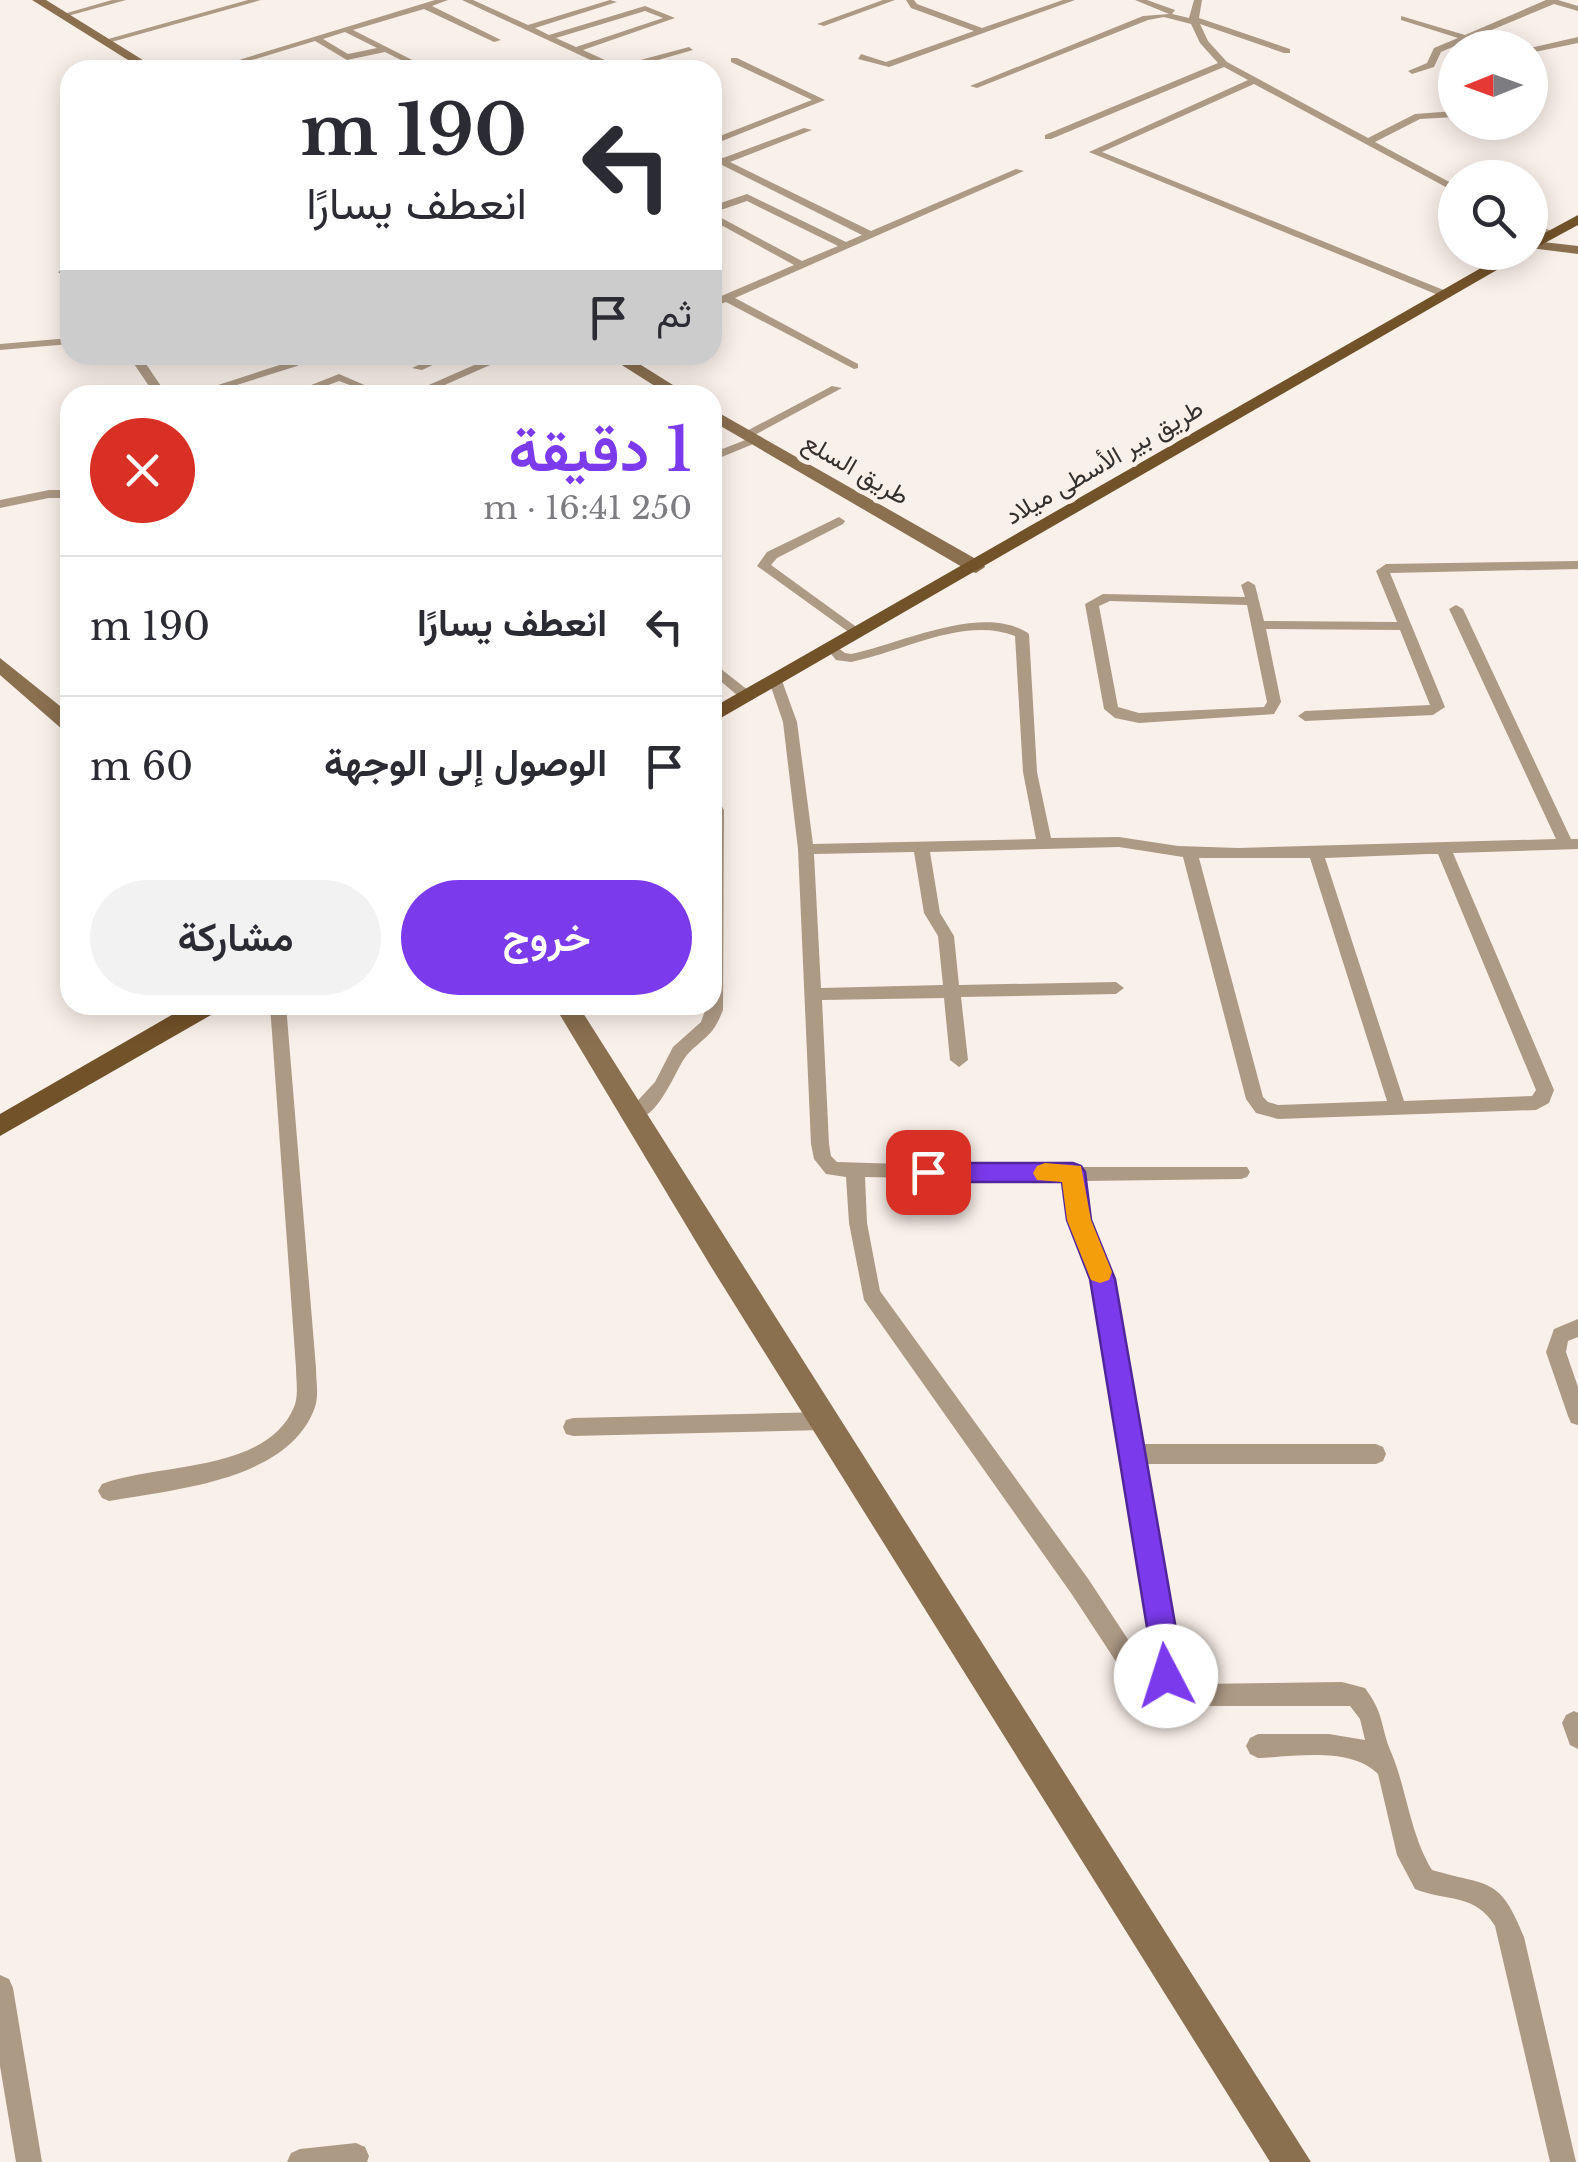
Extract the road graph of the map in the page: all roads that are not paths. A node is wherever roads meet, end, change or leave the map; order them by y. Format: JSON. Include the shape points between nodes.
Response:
{"nodes":[{"id":1,"x":38,"y":0,"type":"edge"},
{"id":2,"x":122,"y":0,"type":"edge"},
{"id":3,"x":257,"y":0,"type":"edge"},
{"id":4,"x":444,"y":0,"type":"edge"},
{"id":5,"x":466,"y":0,"type":"edge"},
{"id":6,"x":891,"y":0,"type":"edge"},
{"id":7,"x":910,"y":0,"type":"edge"},
{"id":8,"x":1071,"y":0,"type":"edge"},
{"id":9,"x":1140,"y":0,"type":"edge"},
{"id":10,"x":1198,"y":0,"type":"edge"},
{"id":11,"x":1552,"y":0,"type":"edge"},
{"id":12,"x":613,"y":2,"type":"edge"},
{"id":13,"x":424,"y":6,"type":"junction"},
{"id":14,"x":1578,"y":9,"type":"edge"},
{"id":15,"x":64,"y":15,"type":"junction"},
{"id":16,"x":1404,"y":18,"type":"dead end"},
{"id":17,"x":1193,"y":19,"type":"junction"},
{"id":18,"x":604,"y":20,"type":"junction"},
{"id":19,"x":820,"y":24,"type":"dead end"},
{"id":20,"x":649,"y":26,"type":"junction"},
{"id":21,"x":528,"y":28,"type":"junction"},
{"id":22,"x":347,"y":30,"type":"junction"},
{"id":23,"x":1484,"y":30,"type":"edge"},
{"id":24,"x":982,"y":32,"type":"junction"},
{"id":25,"x":1438,"y":32,"type":"edge"},
{"id":26,"x":548,"y":38,"type":"junction"},
{"id":27,"x":317,"y":39,"type":"junction"},
{"id":28,"x":497,"y":40,"type":"dead end"},
{"id":29,"x":1578,"y":40,"type":"edge"},
{"id":30,"x":105,"y":41,"type":"junction"},
{"id":31,"x":1548,"y":46,"type":"edge"},
{"id":32,"x":387,"y":49,"type":"junction"},
{"id":33,"x":576,"y":50,"type":"junction"},
{"id":34,"x":689,"y":50,"type":"dead end"},
{"id":35,"x":1438,"y":50,"type":"edge"},
{"id":36,"x":1287,"y":51,"type":"dead end"},
{"id":37,"x":861,"y":57,"type":"dead end"},
{"id":38,"x":137,"y":60,"type":"edge"},
{"id":39,"x":245,"y":60,"type":"edge"},
{"id":40,"x":408,"y":60,"type":"edge"},
{"id":41,"x":600,"y":60,"type":"edge"},
{"id":42,"x":657,"y":60,"type":"edge"},
{"id":43,"x":734,"y":60,"type":"dead end"},
{"id":44,"x":1224,"y":64,"type":"junction"},
{"id":45,"x":1412,"y":71,"type":"dead end"},
{"id":46,"x":1254,"y":81,"type":"junction"},
{"id":47,"x":974,"y":86,"type":"dead end"},
{"id":48,"x":1438,"y":115,"type":"edge"},
{"id":49,"x":808,"y":130,"type":"dead end"},
{"id":50,"x":722,"y":138,"type":"edge"},
{"id":51,"x":1048,"y":138,"type":"dead end"},
{"id":52,"x":1367,"y":142,"type":"junction"},
{"id":53,"x":722,"y":158,"type":"edge"},
{"id":54,"x":722,"y":161,"type":"edge"},
{"id":55,"x":1019,"y":171,"type":"dead end"},
{"id":56,"x":1438,"y":180,"type":"edge"},
{"id":57,"x":722,"y":208,"type":"edge"},
{"id":58,"x":1578,"y":218,"type":"edge"},
{"id":59,"x":722,"y":219,"type":"edge"},
{"id":60,"x":1548,"y":233,"type":"edge"},
{"id":61,"x":1551,"y":234,"type":"junction"},
{"id":62,"x":870,"y":235,"type":"junction"},
{"id":63,"x":1548,"y":236,"type":"edge"},
{"id":64,"x":846,"y":246,"type":"junction"},
{"id":65,"x":1548,"y":246,"type":"edge"},
{"id":66,"x":1578,"y":247,"type":"edge"},
{"id":67,"x":802,"y":265,"type":"junction"},
{"id":68,"x":1488,"y":270,"type":"edge"},
{"id":69,"x":1447,"y":295,"type":"junction"},
{"id":70,"x":727,"y":298,"type":"junction"},
{"id":71,"x":722,"y":300,"type":"edge"},
{"id":72,"x":60,"y":343,"type":"edge"},
{"id":73,"x":0,"y":347,"type":"edge"},
{"id":74,"x":289,"y":365,"type":"edge"},
{"id":75,"x":425,"y":365,"type":"edge"},
{"id":76,"x":483,"y":365,"type":"edge"},
{"id":77,"x":631,"y":365,"type":"edge"},
{"id":78,"x":854,"y":366,"type":"dead end"},
{"id":79,"x":418,"y":368,"type":"dead end"},
{"id":80,"x":225,"y":385,"type":"edge"},
{"id":81,"x":316,"y":385,"type":"edge"},
{"id":82,"x":360,"y":385,"type":"edge"},
{"id":83,"x":436,"y":385,"type":"edge"},
{"id":84,"x":664,"y":385,"type":"edge"},
{"id":85,"x":836,"y":388,"type":"dead end"},
{"id":86,"x":722,"y":420,"type":"edge"},
{"id":87,"x":752,"y":437,"type":"junction"},
{"id":88,"x":722,"y":452,"type":"edge"},
{"id":89,"x":60,"y":494,"type":"edge"},
{"id":90,"x":0,"y":504,"type":"edge"},
{"id":91,"x":839,"y":521,"type":"dead end"},
{"id":92,"x":1578,"y":565,"type":"edge"},
{"id":93,"x":976,"y":568,"type":"junction"},
{"id":94,"x":1456,"y":609,"type":"dead end"},
{"id":95,"x":1260,"y":625,"type":"junction"},
{"id":96,"x":1404,"y":626,"type":"junction"},
{"id":97,"x":857,"y":634,"type":"junction"},
{"id":98,"x":834,"y":648,"type":"junction"},
{"id":99,"x":0,"y":664,"type":"edge"},
{"id":100,"x":722,"y":675,"type":"edge"},
{"id":101,"x":776,"y":681,"type":"junction"},
{"id":102,"x":748,"y":697,"type":"junction"},
{"id":103,"x":722,"y":711,"type":"edge"},
{"id":104,"x":60,"y":715,"type":"edge"},
{"id":105,"x":1304,"y":716,"type":"dead end"},
{"id":106,"x":1044,"y":842,"type":"junction"},
{"id":107,"x":1572,"y":844,"type":"edge"},
{"id":108,"x":920,"y":847,"type":"junction"},
{"id":109,"x":1443,"y":848,"type":"junction"},
{"id":110,"x":806,"y":849,"type":"junction"},
{"id":111,"x":1190,"y":853,"type":"junction"},
{"id":112,"x":1316,"y":853,"type":"junction"},
{"id":113,"x":1116,"y":988,"type":"dead end"},
{"id":114,"x":951,"y":991,"type":"junction"},
{"id":115,"x":813,"y":994,"type":"junction"},
{"id":116,"x":192,"y":1015,"type":"edge"},
{"id":117,"x":279,"y":1015,"type":"edge"},
{"id":118,"x":572,"y":1015,"type":"edge"},
{"id":119,"x":713,"y":1015,"type":"edge"},
{"id":120,"x":958,"y":1060,"type":"dead end"},
{"id":121,"x":1398,"y":1108,"type":"junction"},
{"id":122,"x":636,"y":1114,"type":"junction"},
{"id":123,"x":0,"y":1126,"type":"edge"},
{"id":124,"x":855,"y":1171,"type":"junction"},
{"id":125,"x":1073,"y":1172,"type":"junction"},
{"id":126,"x":1241,"y":1172,"type":"dead end"},
{"id":127,"x":1578,"y":1328,"type":"edge"},
{"id":128,"x":1578,"y":1416,"type":"edge"},
{"id":129,"x":824,"y":1421,"type":"junction"},
{"id":130,"x":573,"y":1426,"type":"dead end"},
{"id":131,"x":1132,"y":1454,"type":"junction"},
{"id":132,"x":1376,"y":1454,"type":"dead end"},
{"id":133,"x":109,"y":1491,"type":"dead end"},
{"id":134,"x":1166,"y":1676,"type":"junction"},
{"id":135,"x":1258,"y":1746,"type":"dead end"},
{"id":136,"x":1382,"y":1757,"type":"junction"},
{"id":137,"x":0,"y":1988,"type":"edge"},
{"id":138,"x":356,"y":2156,"type":"dead end"},
{"id":139,"x":29,"y":2162,"type":"edge"},
{"id":140,"x":300,"y":2162,"type":"edge"},
{"id":141,"x":1292,"y":2162,"type":"edge"},
{"id":142,"x":1562,"y":2162,"type":"edge"}],
"edges":[{"from":1,"to":15,"type":"street"},
{"from":2,"to":15,"type":"street"},
{"from":3,"to":30,"type":"street"},
{"from":4,"to":13,"type":"street"},
{"from":5,"to":21,"type":"street"},
{"from":6,"to":19,"type":"street"},
{"from":7,"to":24,"type":"street"},
{"from":8,"to":24,"type":"street"},
{"from":9,"to":17,"type":"street"},
{"from":10,"to":17,"type":"street"},
{"from":11,"to":14,"type":"street"},
{"from":11,"to":23,"type":"street"},
{"from":12,"to":21,"type":"street"},
{"from":13,"to":22,"type":"street"},
{"from":13,"to":28,"type":"street"},
{"from":15,"to":30,"type":"street"},
{"from":16,"to":25,"type":"street"},
{"from":17,"to":36,"type":"street"},
{"from":17,"to":44,"type":"street","via":[[1200,41]]},
{"from":17,"to":47,"type":"street","via":[[1146,18]]},
{"from":18,"to":20,"type":"street"},
{"from":18,"to":20,"type":"street","via":[[645,8],[671,18]]},
{"from":18,"to":26,"type":"street"},
{"from":20,"to":33,"type":"street"},
{"from":21,"to":26,"type":"street"},
{"from":22,"to":27,"type":"street"},
{"from":22,"to":32,"type":"street"},
{"from":24,"to":37,"type":"street","via":[[886,65]]},
{"from":26,"to":33,"type":"street"},
{"from":27,"to":32,"type":"street","via":[[347,57]]},
{"from":27,"to":39,"type":"street"},
{"from":29,"to":31,"type":"street"},
{"from":30,"to":38,"type":"street"},
{"from":32,"to":40,"type":"street"},
{"from":33,"to":41,"type":"street"},
{"from":34,"to":42,"type":"street"},
{"from":35,"to":45,"type":"street","via":[[1432,65]]},
{"from":43,"to":50,"type":"street","via":[[820,100]]},
{"from":44,"to":46,"type":"street"},
{"from":44,"to":51,"type":"street"},
{"from":46,"to":52,"type":"street"},
{"from":46,"to":69,"type":"street","via":[[1094,152]]},
{"from":48,"to":52,"type":"street","via":[[1418,116]]},
{"from":49,"to":53,"type":"street"},
{"from":52,"to":56,"type":"street"},
{"from":54,"to":62,"type":"street"},
{"from":55,"to":62,"type":"street"},
{"from":57,"to":64,"type":"street","via":[[747,197]]},
{"from":58,"to":61,"type":"main road","name":"طريق بير الأسطى ميلاد"},
{"from":59,"to":67,"type":"street"},
{"from":60,"to":61,"type":"street"},
{"from":61,"to":63,"type":"main road","name":"طريق بير الأسطى ميلاد"},
{"from":61,"to":66,"type":"street"},
{"from":62,"to":64,"type":"street"},
{"from":64,"to":67,"type":"street"},
{"from":65,"to":66,"type":"street"},
{"from":67,"to":70,"type":"street"},
{"from":68,"to":69,"type":"main road","name":"طريق بير الأسطى ميلاد"},
{"from":69,"to":93,"type":"main road","name":"طريق بير الأسطى ميلاد"},
{"from":70,"to":71,"type":"street"},
{"from":70,"to":78,"type":"street"},
{"from":72,"to":73,"type":"street"},
{"from":74,"to":80,"type":"street"},
{"from":75,"to":79,"type":"street"},
{"from":76,"to":83,"type":"street"},
{"from":77,"to":84,"type":"street"},
{"from":81,"to":82,"type":"street","via":[[338,376]]},
{"from":85,"to":87,"type":"street"},
{"from":86,"to":87,"type":"street","name":"طريق السلع"},
{"from":87,"to":88,"type":"street"},
{"from":87,"to":93,"type":"street","name":"طريق السلع"},
{"from":89,"to":90,"type":"street"},
{"from":91,"to":97,"type":"street","via":[[772,555],[764,566]]},
{"from":92,"to":96,"type":"street","via":[[1390,568],[1384,578]]},
{"from":93,"to":97,"type":"main road","name":"طريق بير الأسطى ميلاد"},
{"from":94,"to":107,"type":"street"},
{"from":95,"to":95,"type":"street","via":[[1270,710],[1139,718],[1111,709],[1096,600],[1250,593]]},
{"from":95,"to":96,"type":"street"},
{"from":96,"to":105,"type":"street","via":[[1435,711]]},
{"from":97,"to":98,"type":"main road","name":"طريق بير الأسطى ميلاد"},
{"from":98,"to":101,"type":"main road","name":"طريق بير الأسطى ميلاد"},
{"from":98,"to":106,"type":"street","via":[[850,658],[965,630],[1008,628],[1022,634],[1030,772]]},
{"from":99,"to":104,"type":"street"},
{"from":100,"to":102,"type":"street"},
{"from":101,"to":102,"type":"main road","name":"طريق بير الأسطى ميلاد"},
{"from":101,"to":110,"type":"street","via":[[790,722]]},
{"from":102,"to":103,"type":"main road","name":"طريق بير الأسطى ميلاد"},
{"from":106,"to":108,"type":"street"},
{"from":106,"to":111,"type":"street","via":[[1118,842]]},
{"from":107,"to":109,"type":"street"},
{"from":108,"to":110,"type":"street"},
{"from":108,"to":114,"type":"street","via":[[932,912],[946,936]]},
{"from":109,"to":112,"type":"street"},
{"from":109,"to":121,"type":"street","via":[[1545,1090],[1536,1103]]},
{"from":110,"to":115,"type":"street"},
{"from":111,"to":112,"type":"street"},
{"from":111,"to":121,"type":"street","via":[[1262,1108]]},
{"from":112,"to":121,"type":"street"},
{"from":113,"to":114,"type":"street"},
{"from":114,"to":115,"type":"street"},
{"from":114,"to":120,"type":"street"},
{"from":115,"to":124,"type":"street","via":[[824,1159],[832,1169]]},
{"from":116,"to":123,"type":"main road"},
{"from":117,"to":133,"type":"street","via":[[305,1406],[288,1438],[259,1457]]},
{"from":118,"to":122,"type":"street"},
{"from":119,"to":122,"type":"street"},
{"from":122,"to":129,"type":"street"},
{"from":124,"to":125,"type":"street"},
{"from":124,"to":134,"type":"street","via":[[871,1294],[1138,1676],[1157,1683]]},
{"from":125,"to":126,"type":"street"},
{"from":125,"to":131,"type":"street","via":[[1079,1220],[1103,1279]]},
{"from":127,"to":128,"type":"street","via":[[1562,1332],[1556,1352]]},
{"from":129,"to":130,"type":"street"},
{"from":129,"to":141,"type":"street"},
{"from":131,"to":132,"type":"street"},
{"from":131,"to":134,"type":"street"},
{"from":134,"to":136,"type":"street","via":[[1196,1695],[1357,1696],[1370,1714]]},
{"from":135,"to":136,"type":"street","via":[[1357,1748]]},
{"from":136,"to":142,"type":"street","via":[[1413,1867],[1424,1880],[1491,1896],[1504,1915]]},
{"from":137,"to":139,"type":"street"},
{"from":138,"to":140,"type":"street"}]}
